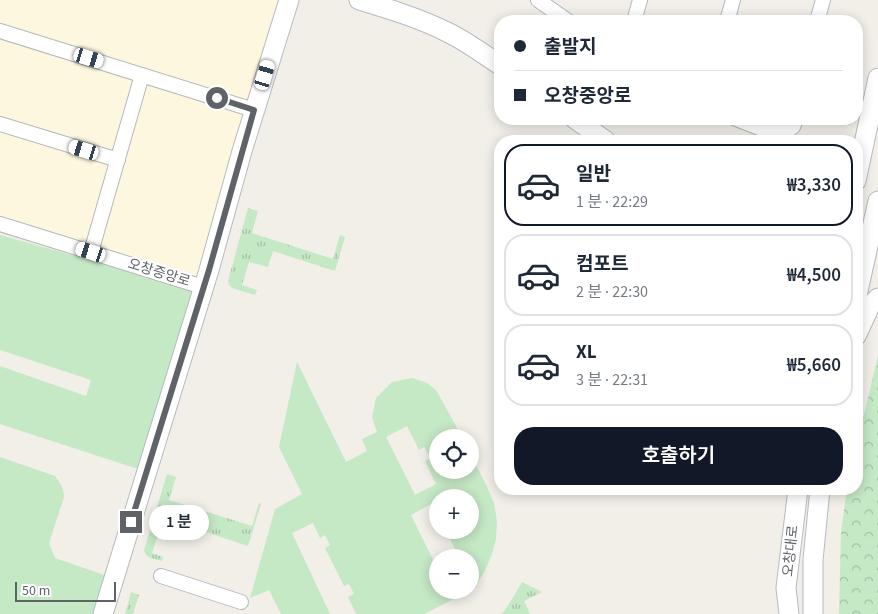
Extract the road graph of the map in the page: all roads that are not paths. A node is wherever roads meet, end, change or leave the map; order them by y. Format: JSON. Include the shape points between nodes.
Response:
{"nodes":[{"id":1,"x":288,"y":0,"type":"edge"},
{"id":2,"x":359,"y":0,"type":"edge"},
{"id":3,"x":640,"y":0,"type":"edge"},
{"id":4,"x":733,"y":0,"type":"edge"},
{"id":5,"x":823,"y":0,"type":"edge"},
{"id":6,"x":543,"y":2,"type":"edge"},
{"id":7,"x":560,"y":15,"type":"edge"},
{"id":8,"x":636,"y":15,"type":"edge"},
{"id":9,"x":729,"y":15,"type":"edge"},
{"id":10,"x":819,"y":15,"type":"edge"},
{"id":11,"x":0,"y":31,"type":"edge"},
{"id":12,"x":494,"y":61,"type":"edge"},
{"id":13,"x":142,"y":75,"type":"junction"},
{"id":14,"x":878,"y":78,"type":"edge"},
{"id":15,"x":254,"y":110,"type":"junction"},
{"id":16,"x":0,"y":124,"type":"edge"},
{"id":17,"x":583,"y":125,"type":"edge"},
{"id":18,"x":753,"y":125,"type":"edge"},
{"id":19,"x":794,"y":125,"type":"edge"},
{"id":20,"x":598,"y":135,"type":"edge"},
{"id":21,"x":863,"y":140,"type":"edge"},
{"id":22,"x":118,"y":160,"type":"junction"},
{"id":23,"x":878,"y":201,"type":"edge"},
{"id":24,"x":0,"y":224,"type":"edge"},
{"id":25,"x":868,"y":236,"type":"edge"},
{"id":26,"x":91,"y":252,"type":"junction"},
{"id":27,"x":863,"y":263,"type":"edge"},
{"id":28,"x":203,"y":287,"type":"junction"},
{"id":29,"x":878,"y":298,"type":"edge"},
{"id":30,"x":863,"y":321,"type":"edge"},
{"id":31,"x":797,"y":495,"type":"edge"},
{"id":32,"x":819,"y":495,"type":"edge"},
{"id":33,"x":161,"y":576,"type":"dead end"},
{"id":34,"x":241,"y":602,"type":"dead end"},
{"id":35,"x":103,"y":614,"type":"edge"},
{"id":36,"x":789,"y":614,"type":"edge"},
{"id":37,"x":814,"y":614,"type":"edge"}],
"edges":[{"from":1,"to":15,"type":"street","name":"오창중앙로"},
{"from":2,"to":12,"type":"street","via":[[447,32]]},
{"from":3,"to":8,"type":"street"},
{"from":4,"to":9,"type":"street"},
{"from":5,"to":10,"type":"street"},
{"from":6,"to":7,"type":"street"},
{"from":11,"to":13,"type":"street"},
{"from":13,"to":15,"type":"street"},
{"from":13,"to":22,"type":"street"},
{"from":14,"to":21,"type":"street"},
{"from":15,"to":28,"type":"street","name":"오창중앙로"},
{"from":16,"to":22,"type":"street"},
{"from":17,"to":20,"type":"street"},
{"from":18,"to":19,"type":"street","via":[[785,132]]},
{"from":22,"to":26,"type":"street"},
{"from":23,"to":25,"type":"street"},
{"from":24,"to":26,"type":"street","name":"오창중앙로"},
{"from":25,"to":27,"type":"street"},
{"from":26,"to":28,"type":"street","name":"오창중앙로"},
{"from":28,"to":35,"type":"street","name":"오창중앙로"},
{"from":29,"to":30,"type":"street"},
{"from":31,"to":36,"type":"street","name":"오창대로","via":[[786,588]]},
{"from":32,"to":37,"type":"street","name":"오창대로","via":[[812,560]]},
{"from":33,"to":34,"type":"street"}]}
